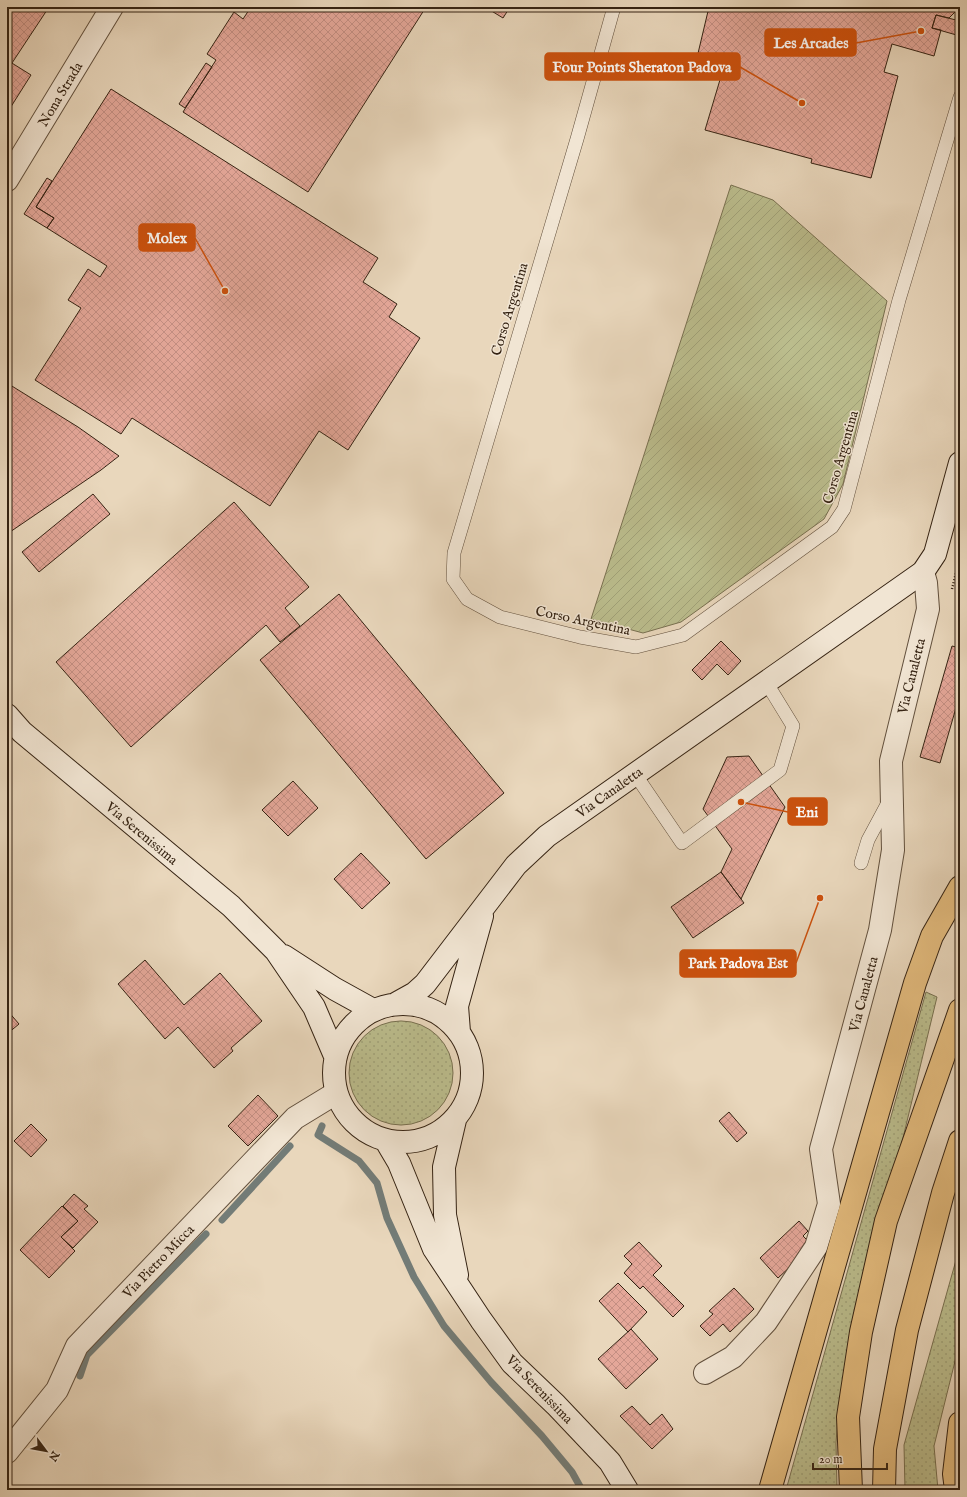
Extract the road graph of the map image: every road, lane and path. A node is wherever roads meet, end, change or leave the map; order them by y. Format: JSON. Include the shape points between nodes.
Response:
{"nodes":[{"id":1,"x":112,"y":7,"type":"edge"},
{"id":2,"x":614,"y":7,"type":"edge"},
{"id":3,"x":960,"y":97,"type":"edge"},
{"id":4,"x":7,"y":180,"type":"edge"},
{"id":5,"x":960,"y":463,"type":"edge"},
{"id":6,"x":923,"y":572,"type":"junction"},
{"id":7,"x":766,"y":682,"type":"junction"},
{"id":8,"x":7,"y":715,"type":"edge"},
{"id":9,"x":635,"y":774,"type":"junction"},
{"id":10,"x":892,"y":796,"type":"junction"},
{"id":11,"x":861,"y":863,"type":"dead end"},
{"id":12,"x":960,"y":887,"type":"edge"},
{"id":13,"x":486,"y":903,"type":"junction"},
{"id":14,"x":276,"y":951,"type":"junction"},
{"id":15,"x":397,"y":1003,"type":"junction"},
{"id":16,"x":372,"y":1010,"type":"junction"},
{"id":17,"x":960,"y":1010,"type":"edge"},
{"id":18,"x":459,"y":1032,"type":"junction"},
{"id":19,"x":336,"y":1056,"type":"junction"},
{"id":20,"x":336,"y":1093,"type":"junction"},
{"id":21,"x":455,"y":1120,"type":"junction"},
{"id":22,"x":386,"y":1141,"type":"junction"},
{"id":23,"x":960,"y":1141,"type":"edge"},
{"id":24,"x":459,"y":1284,"type":"junction"},
{"id":25,"x":705,"y":1373,"type":"dead end"},
{"id":26,"x":960,"y":1423,"type":"edge"},
{"id":27,"x":7,"y":1452,"type":"edge"},
{"id":28,"x":627,"y":1490,"type":"edge"},
{"id":29,"x":770,"y":1490,"type":"edge"},
{"id":30,"x":851,"y":1490,"type":"edge"},
{"id":31,"x":884,"y":1490,"type":"edge"},
{"id":32,"x":956,"y":1490,"type":"edge"}],
"edges":[{"from":1,"to":4,"type":"street","name":"Nona Strada"},
{"from":2,"to":3,"type":"lane","name":"Corso Argentina","via":[[454,553],[453,580],[467,599],[500,617],[580,637],[636,647],[683,635],[832,526],[844,509],[899,300]]},
{"from":5,"to":6,"type":"street","name":"Via Canaletta","via":[[935,554]]},
{"from":6,"to":7,"type":"street","name":"Via Canaletta"},
{"from":6,"to":10,"type":"street","name":"Via Canaletta","via":[[928,609],[890,761]]},
{"from":7,"to":9,"type":"street","name":"Via Canaletta"},
{"from":7,"to":9,"type":"lane","via":[[793,726],[780,770],[682,843]]},
{"from":8,"to":14,"type":"street","name":"Via Serenissima","via":[[22,732],[231,906]]},
{"from":9,"to":13,"type":"street","name":"Via Canaletta","via":[[547,836],[516,864]]},
{"from":10,"to":11,"type":"lane","via":[[868,840]]},
{"from":10,"to":25,"type":"street","name":"Via Canaletta","via":[[893,850],[880,930],[822,1150],[829,1204],[816,1247],[766,1322],[733,1357]]},
{"from":12,"to":29,"type":"highway","via":[[932,936],[915,983]]},
{"from":13,"to":15,"type":"street","name":"Via Canaletta","via":[[426,984]]},
{"from":13,"to":18,"type":"street","name":"Via Canaletta","via":[[457,1006]]},
{"from":14,"to":16,"type":"street","name":"Via Serenissima"},
{"from":14,"to":19,"type":"street","name":"Via Serenissima","via":[[314,1007]]},
{"from":15,"to":16,"type":"street","name":"Via Serenissima"},
{"from":15,"to":18,"type":"street","name":"Via Serenissima","via":[[420,1005],[442,1015]]},
{"from":16,"to":19,"type":"street","name":"Via Serenissima","via":[[356,1022],[344,1037]]},
{"from":17,"to":30,"type":"highway","via":[[886,1222],[861,1332],[848,1417]]},
{"from":18,"to":21,"type":"street","name":"Via Serenissima","via":[[470,1053],[473,1077],[468,1100]]},
{"from":19,"to":20,"type":"street","name":"Via Serenissima"},
{"from":20,"to":22,"type":"street","name":"Via Serenissima","via":[[346,1115],[364,1132]]},
{"from":20,"to":27,"type":"street","name":"Via Pietro Micca","via":[[295,1118],[77,1346],[57,1390]]},
{"from":21,"to":22,"type":"street","name":"Via Serenissima","via":[[440,1133],[423,1140],[405,1143]]},
{"from":21,"to":24,"type":"street","name":"Via Serenissima","via":[[444,1167],[445,1215]]},
{"from":22,"to":24,"type":"street","name":"Via Serenissima","via":[[399,1164],[434,1249]]},
{"from":23,"to":31,"type":"highway","via":[[943,1193],[907,1330],[885,1449]]},
{"from":24,"to":28,"type":"street","name":"Via Serenissima","via":[[512,1363],[610,1462]]},
{"from":26,"to":32,"type":"highway","via":[[954,1474]]}]}
